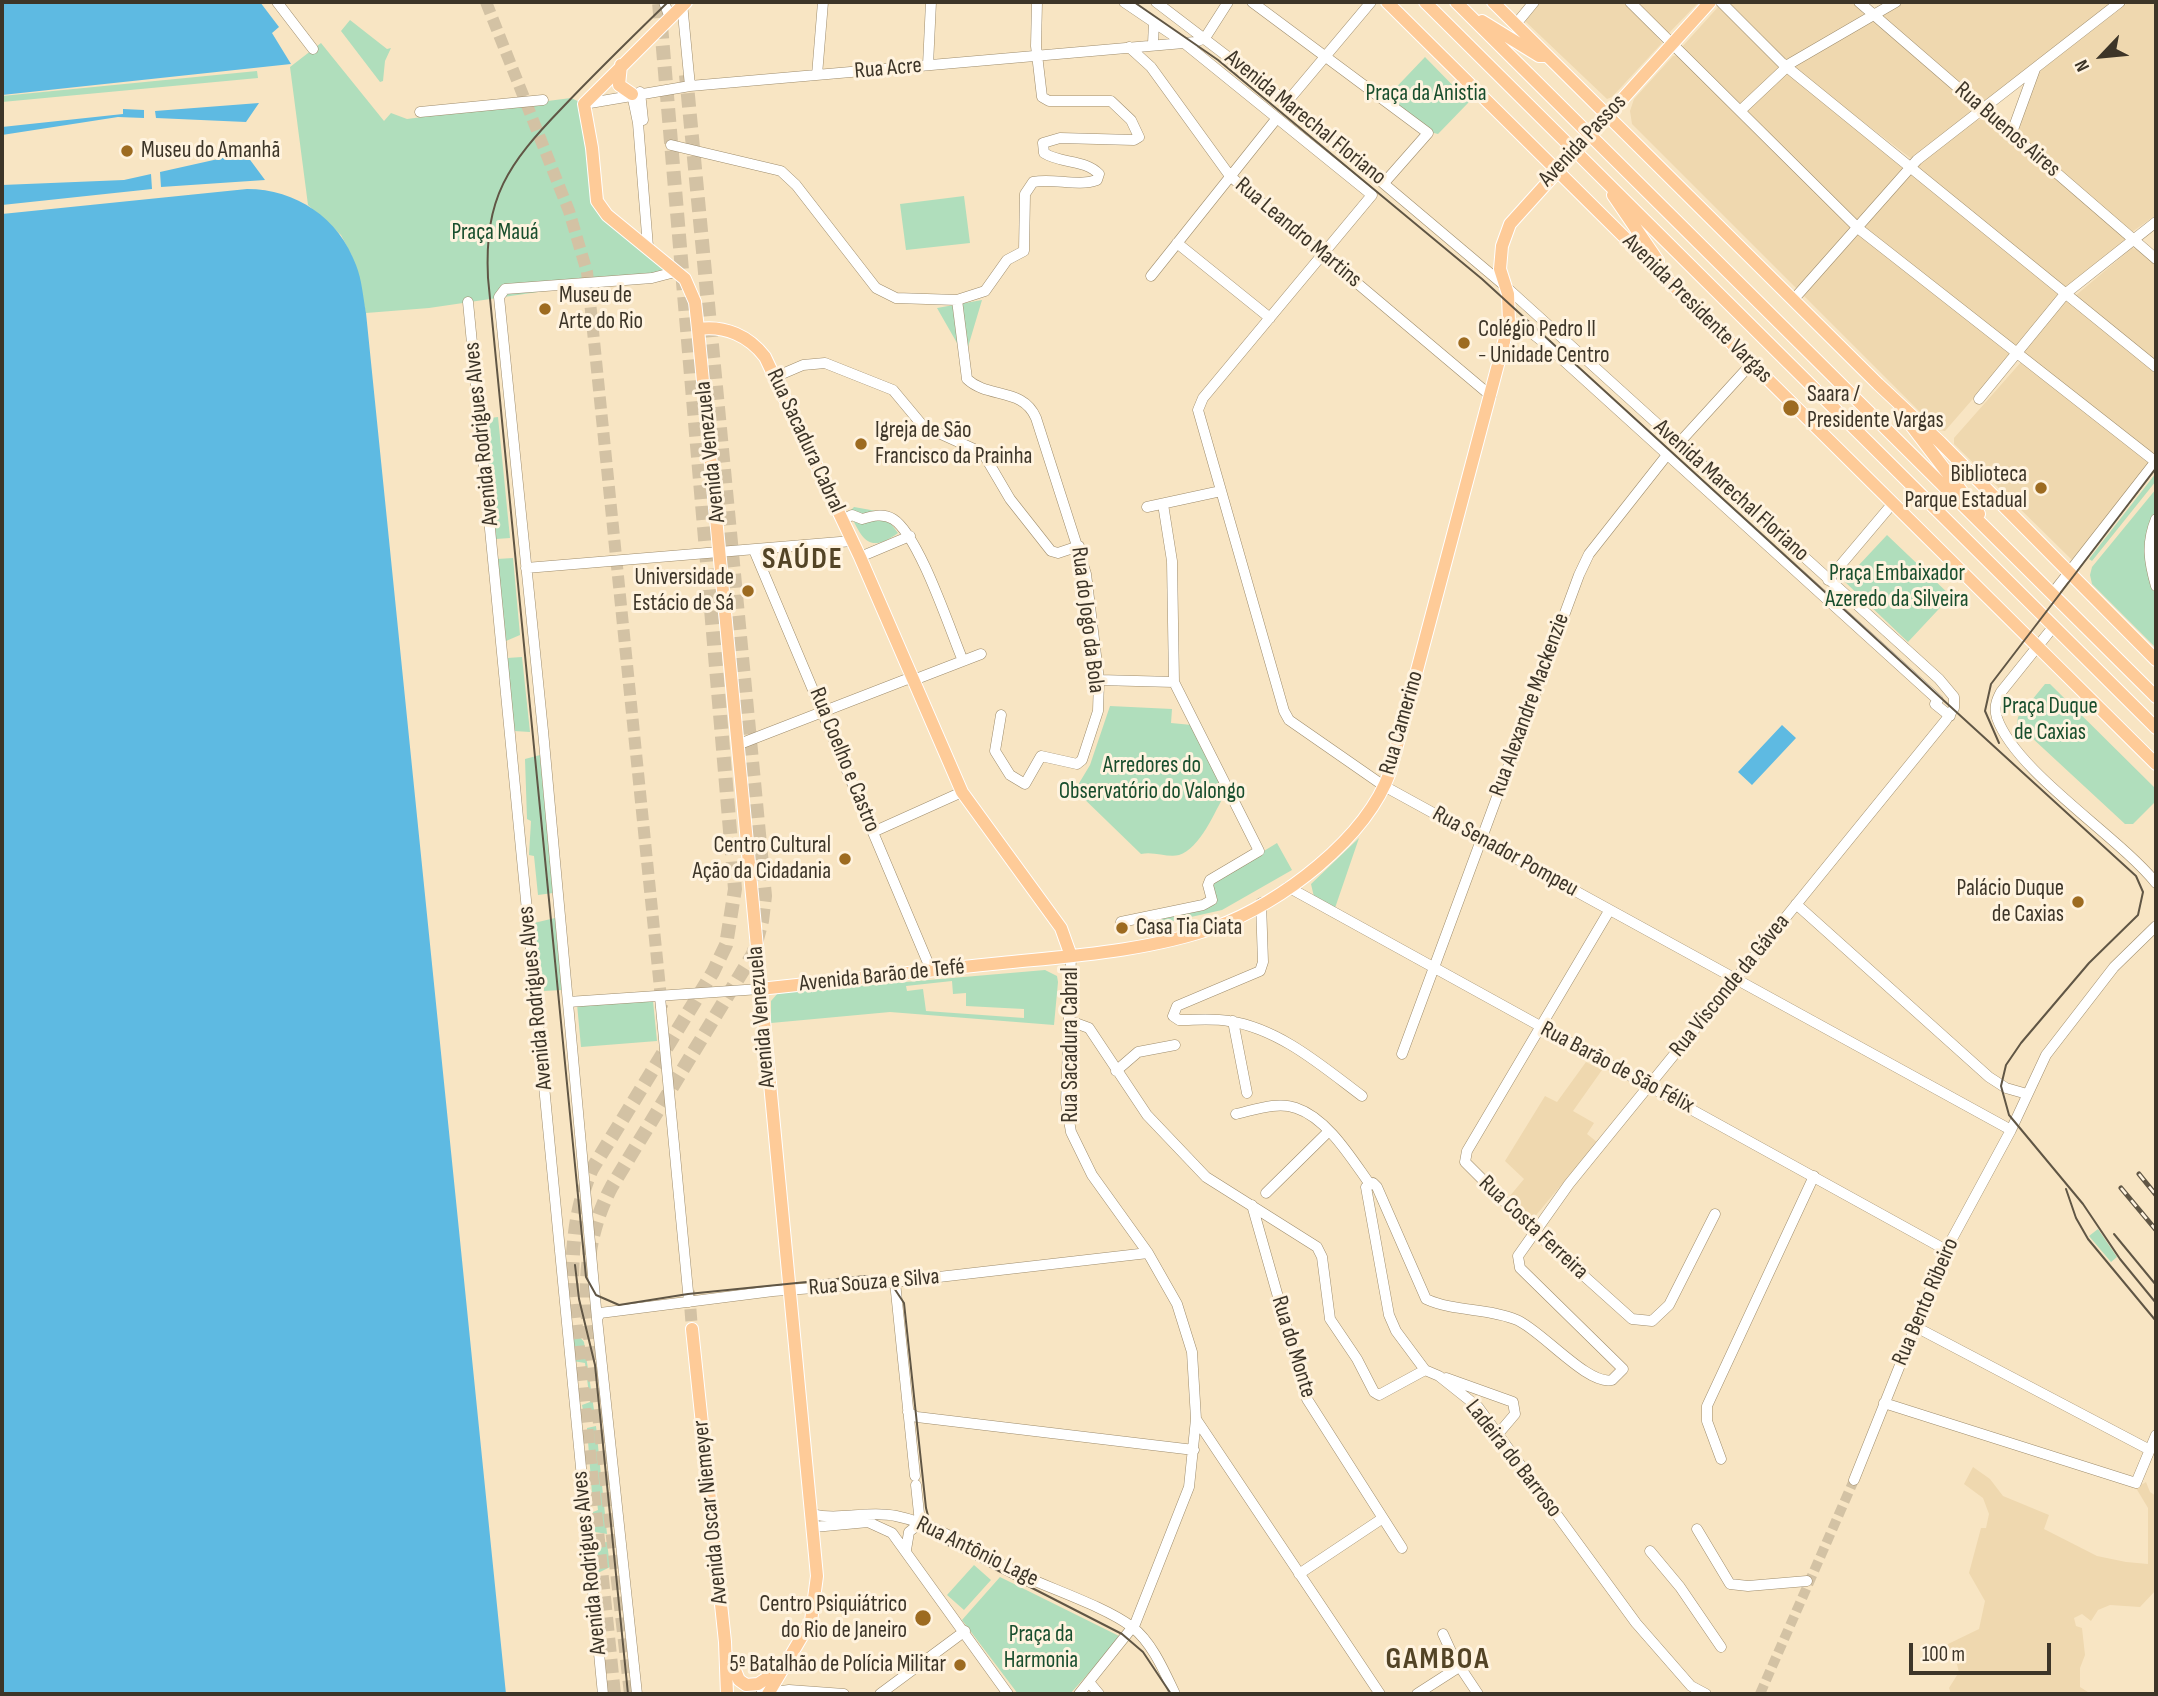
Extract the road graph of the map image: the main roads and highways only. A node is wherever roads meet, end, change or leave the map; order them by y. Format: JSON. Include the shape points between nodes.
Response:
{"nodes":[{"id":1,"x":1387,"y":2,"type":"edge"},
{"id":2,"x":1425,"y":2,"type":"edge"},
{"id":3,"x":1493,"y":2,"type":"edge"},
{"id":4,"x":1710,"y":2,"type":"edge"},
{"id":5,"x":683,"y":3,"type":"edge"},
{"id":6,"x":1460,"y":6,"type":"edge"},
{"id":7,"x":1549,"y":57,"type":"junction"},
{"id":8,"x":621,"y":65,"type":"junction"},
{"id":9,"x":636,"y":93,"type":"road end"},
{"id":10,"x":1608,"y":115,"type":"junction"},
{"id":11,"x":1589,"y":135,"type":"junction"},
{"id":12,"x":1575,"y":150,"type":"junction"},
{"id":13,"x":1557,"y":170,"type":"junction"},
{"id":14,"x":1602,"y":177,"type":"junction"},
{"id":15,"x":1507,"y":292,"type":"joint"},
{"id":16,"x":1688,"y":299,"type":"junction"},
{"id":17,"x":698,"y":329,"type":"junction"},
{"id":18,"x":1886,"y":392,"type":"junction"},
{"id":19,"x":1993,"y":534,"type":"junction"},
{"id":20,"x":2156,"y":660,"type":"edge"},
{"id":21,"x":2156,"y":697,"type":"edge"},
{"id":22,"x":2156,"y":728,"type":"edge"},
{"id":23,"x":2156,"y":764,"type":"edge"},
{"id":24,"x":1071,"y":956,"type":"junction"},
{"id":25,"x":760,"y":989,"type":"junction"},
{"id":26,"x":692,"y":1329,"type":"tunnel mouth"},
{"id":27,"x":725,"y":1642,"type":"junction"},
{"id":28,"x":787,"y":1665,"type":"junction"},
{"id":29,"x":766,"y":1693,"type":"edge"},
{"id":30,"x":727,"y":1694,"type":"edge"}],
"edges":[{"from":1,"to":13,"type":"main road","name":"Avenida Presidente Vargas"},
{"from":2,"to":12,"type":"main road","name":"Avenida Presidente Vargas"},
{"from":3,"to":7,"type":"main road"},
{"from":4,"to":10,"type":"main road","name":"Avenida Passos"},
{"from":5,"to":8,"type":"main road"},
{"from":6,"to":7,"type":"main road","via":[[1539,56]]},
{"from":6,"to":11,"type":"main road"},
{"from":7,"to":10,"type":"main road"},
{"from":8,"to":9,"type":"main road","via":[[619,85]]},
{"from":8,"to":17,"type":"main road","via":[[584,104],[597,201],[691,290]]},
{"from":10,"to":11,"type":"main road","name":"Avenida Passos"},
{"from":10,"to":18,"type":"main road"},
{"from":11,"to":12,"type":"main road","name":"Avenida Passos"},
{"from":11,"to":19,"type":"main road"},
{"from":12,"to":13,"type":"main road","name":"Avenida Passos"},
{"from":12,"to":14,"type":"main road","name":"Avenida Presidente Vargas"},
{"from":13,"to":15,"type":"main road","name":"Avenida Passos","via":[[1510,224],[1500,269]]},
{"from":13,"to":16,"type":"main road","name":"Avenida Presidente Vargas"},
{"from":14,"to":16,"type":"main road","via":[[1647,247]]},
{"from":14,"to":22,"type":"main road","name":"Avenida Presidente Vargas"},
{"from":15,"to":24,"type":"main road","name":"Rua Camerino","via":[[1506,334],[1491,396],[1384,786],[1371,810],[1347,838],[1288,887],[1204,931]]},
{"from":16,"to":23,"type":"main road","name":"Avenida Presidente Vargas"},
{"from":17,"to":24,"type":"main road","name":"Rua Sacadura Cabral","via":[[722,328],[762,353],[860,557],[962,792],[1062,928]]},
{"from":17,"to":25,"type":"main road","name":"Avenida Venezuela"},
{"from":18,"to":19,"type":"main road"},
{"from":18,"to":20,"type":"main road"},
{"from":19,"to":21,"type":"main road"},
{"from":24,"to":25,"type":"main road","name":"Avenida Barão de Tefé"},
{"from":25,"to":28,"type":"main road","name":"Avenida Venezuela","via":[[817,1586],[807,1632]]},
{"from":26,"to":27,"type":"main road","name":"Avenida Oscar Niemeyer"},
{"from":27,"to":28,"type":"main road","via":[[739,1680],[746,1685],[758,1684]]},
{"from":27,"to":30,"type":"main road","name":"Avenida Oscar Niemeyer"},
{"from":28,"to":29,"type":"main road","name":"Avenida Venezuela"}]}
